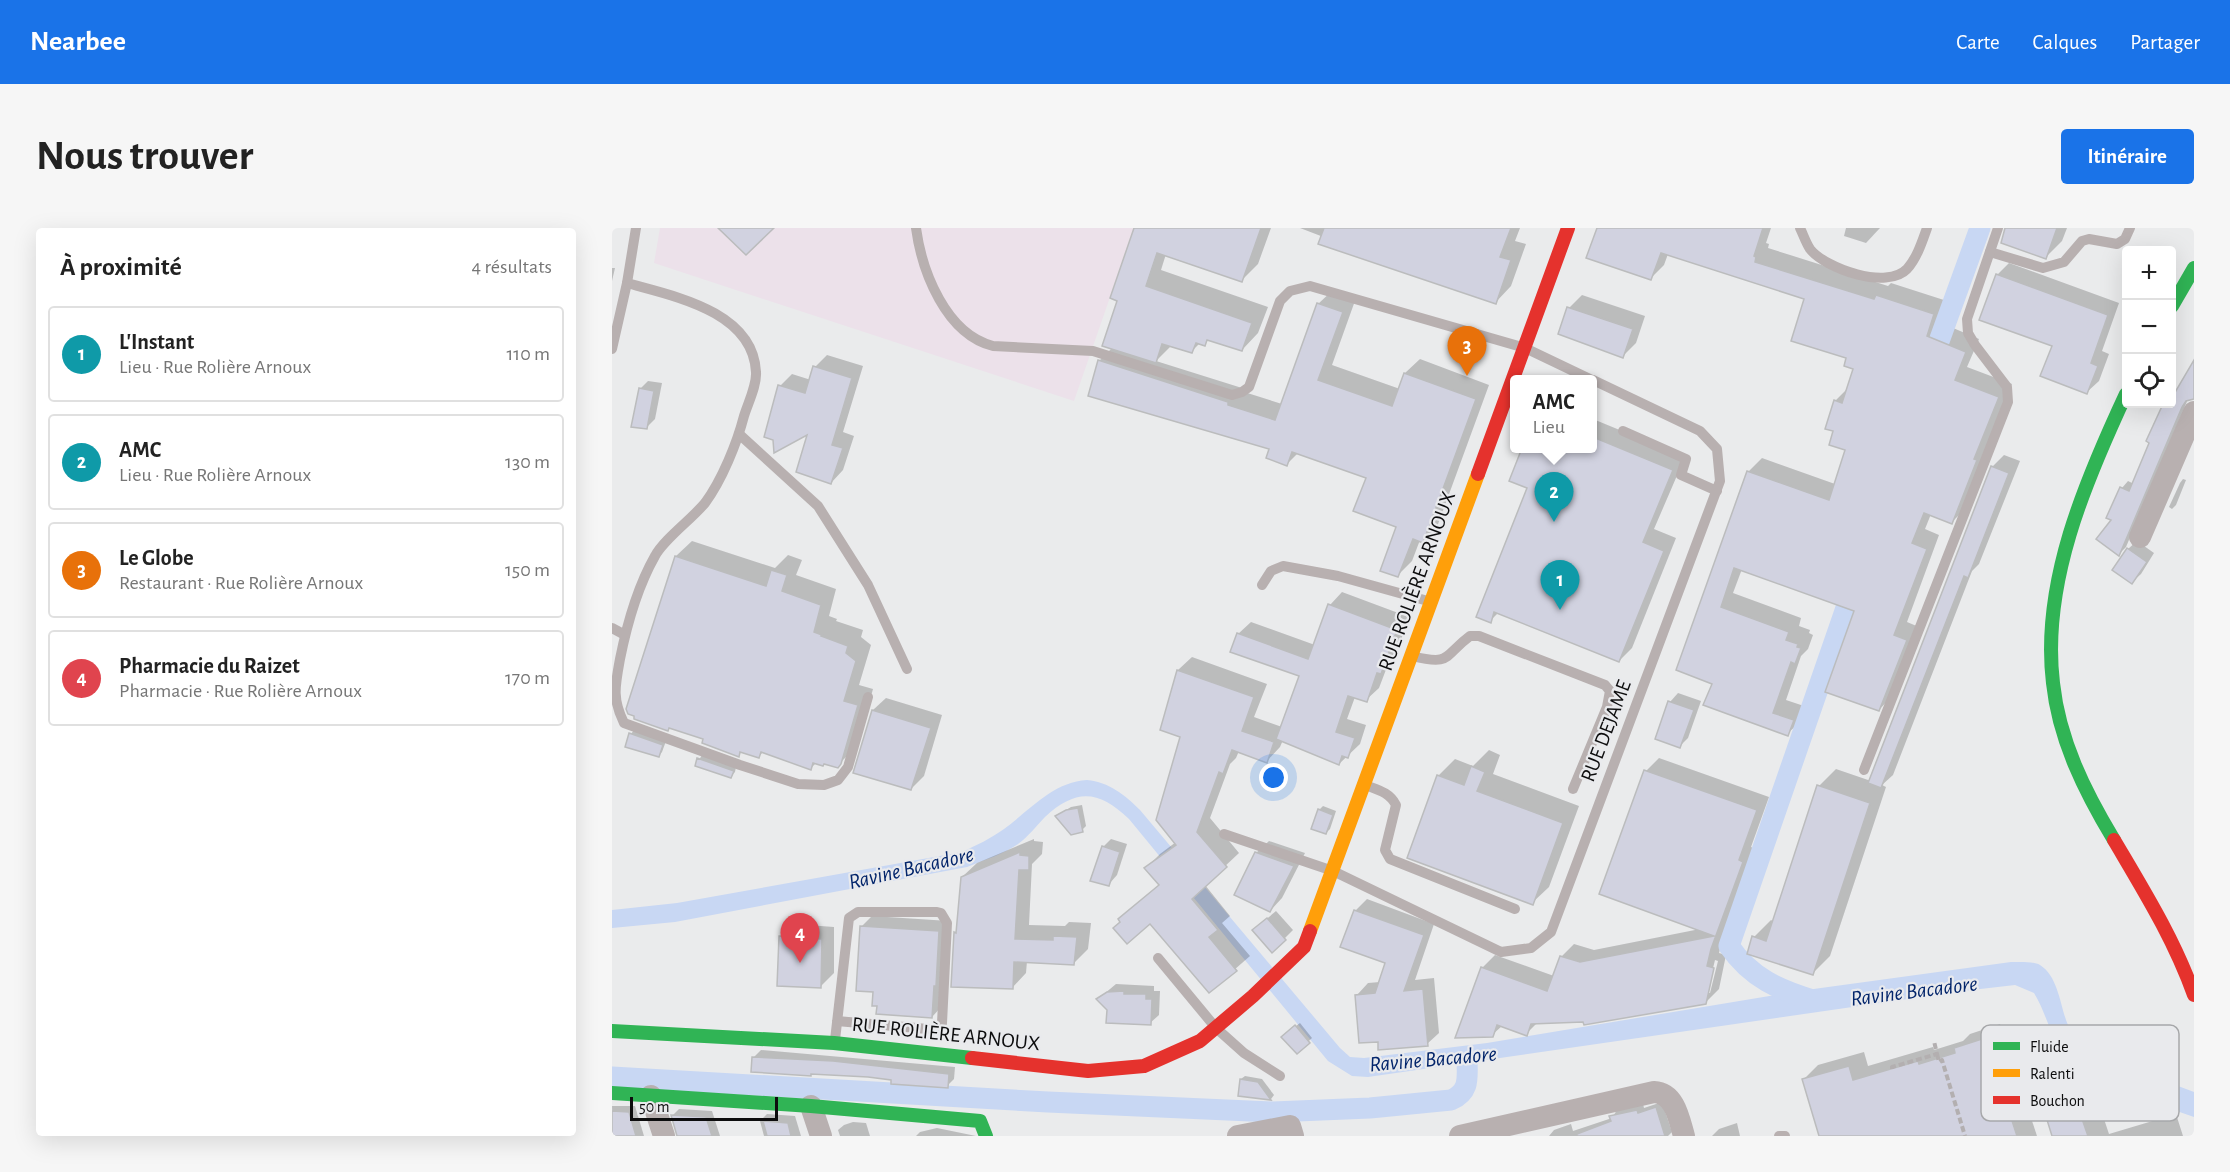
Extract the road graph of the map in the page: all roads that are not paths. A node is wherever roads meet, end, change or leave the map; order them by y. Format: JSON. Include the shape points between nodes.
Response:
{"nodes":[{"id":1,"x":636,"y":228,"type":"edge"},
{"id":2,"x":916,"y":228,"type":"edge"},
{"id":3,"x":1569,"y":228,"type":"edge"},
{"id":4,"x":1800,"y":228,"type":"edge"},
{"id":5,"x":1927,"y":228,"type":"edge"},
{"id":6,"x":1998,"y":228,"type":"edge"},
{"id":7,"x":2130,"y":228,"type":"edge"},
{"id":8,"x":1990,"y":252,"type":"junction"},
{"id":9,"x":2194,"y":268,"type":"edge"},
{"id":10,"x":627,"y":283,"type":"junction"},
{"id":11,"x":2175,"y":300,"type":"edge"},
{"id":12,"x":1525,"y":348,"type":"junction"},
{"id":13,"x":612,"y":349,"type":"edge"},
{"id":14,"x":1515,"y":375,"type":"edge"},
{"id":15,"x":1582,"y":375,"type":"edge"},
{"id":16,"x":1597,"y":382,"type":"edge"},
{"id":17,"x":1510,"y":389,"type":"edge"},
{"id":18,"x":2122,"y":405,"type":"edge"},
{"id":19,"x":2194,"y":412,"type":"edge"},
{"id":20,"x":1623,"y":431,"type":"dead end"},
{"id":21,"x":740,"y":434,"type":"junction"},
{"id":22,"x":1716,"y":491,"type":"junction"},
{"id":23,"x":2140,"y":537,"type":"dead end"},
{"id":24,"x":1262,"y":585,"type":"dead end"},
{"id":25,"x":1432,"y":602,"type":"junction"},
{"id":26,"x":612,"y":628,"type":"edge"},
{"id":27,"x":625,"y":635,"type":"junction"},
{"id":28,"x":1412,"y":656,"type":"junction"},
{"id":29,"x":907,"y":669,"type":"dead end"},
{"id":30,"x":868,"y":697,"type":"dead end"},
{"id":31,"x":1864,"y":770,"type":"dead end"},
{"id":32,"x":1365,"y":785,"type":"junction"},
{"id":33,"x":1573,"y":789,"type":"dead end"},
{"id":34,"x":1224,"y":834,"type":"dead end"},
{"id":35,"x":1333,"y":871,"type":"junction"},
{"id":36,"x":1515,"y":909,"type":"dead end"},
{"id":37,"x":1158,"y":958,"type":"dead end"},
{"id":38,"x":2194,"y":995,"type":"edge"},
{"id":39,"x":837,"y":1021,"type":"junction"},
{"id":40,"x":1216,"y":1028,"type":"junction"},
{"id":41,"x":612,"y":1031,"type":"edge"},
{"id":42,"x":834,"y":1043,"type":"junction"},
{"id":43,"x":1280,"y":1076,"type":"dead end"},
{"id":44,"x":612,"y":1093,"type":"edge"},
{"id":45,"x":651,"y":1095,"type":"junction"},
{"id":46,"x":811,"y":1106,"type":"junction"},
{"id":47,"x":1522,"y":1129,"type":"edge"},
{"id":48,"x":1291,"y":1131,"type":"edge"},
{"id":49,"x":664,"y":1136,"type":"edge"},
{"id":50,"x":821,"y":1136,"type":"edge"},
{"id":51,"x":986,"y":1136,"type":"edge"},
{"id":52,"x":1238,"y":1136,"type":"edge"},
{"id":53,"x":1460,"y":1136,"type":"edge"},
{"id":54,"x":1684,"y":1136,"type":"edge"},
{"id":55,"x":1779,"y":1136,"type":"edge"},
{"id":56,"x":1785,"y":1136,"type":"edge"}],
"edges":[{"from":1,"to":10,"type":"lane"},
{"from":2,"to":12,"type":"lane","name":"RUE DEJAME","via":[[930,279],[950,318],[980,343],[1093,351],[1232,395],[1249,387],[1280,301],[1290,291],[1310,286]]},
{"from":3,"to":12,"type":"street","name":"RUE ROLIÈRE ARNOUX"},
{"from":4,"to":5,"type":"lane","via":[[1811,250],[1835,268],[1884,280],[1906,271]]},
{"from":6,"to":8,"type":"lane"},
{"from":7,"to":8,"type":"lane","via":[[2125,239],[2117,244],[2089,239],[2064,262],[2043,268]]},
{"from":8,"to":31,"type":"lane","via":[[1967,319],[1968,333],[2007,387],[2008,402]]},
{"from":9,"to":11,"type":"street"},
{"from":10,"to":13,"type":"lane"},
{"from":10,"to":21,"type":"lane","via":[[693,302],[731,324],[750,346],[756,373]]},
{"from":12,"to":14,"type":"street","name":"RUE ROLIÈRE ARNOUX"},
{"from":12,"to":15,"type":"lane","name":"RUE DEJAME"},
{"from":16,"to":22,"type":"lane","name":"RUE DEJAME","via":[[1700,431],[1717,449],[1720,481]]},
{"from":17,"to":25,"type":"street","name":"RUE ROLIÈRE ARNOUX"},
{"from":18,"to":38,"type":"street","via":[[2093,468],[2063,560],[2052,611],[2051,669],[2067,744],[2088,792],[2163,920]]},
{"from":19,"to":23,"type":"street"},
{"from":20,"to":22,"type":"lane","via":[[1686,459],[1681,476]]},
{"from":21,"to":27,"type":"lane","via":[[706,502],[657,553]]},
{"from":21,"to":29,"type":"lane","via":[[818,506],[868,585]]},
{"from":22,"to":35,"type":"lane","name":"RUE DEJAME","via":[[1551,932],[1532,948],[1501,952]]},
{"from":24,"to":25,"type":"lane","via":[[1271,571],[1283,566],[1338,576]]},
{"from":25,"to":28,"type":"street","name":"RUE ROLIÈRE ARNOUX"},
{"from":26,"to":27,"type":"lane"},
{"from":27,"to":30,"type":"lane","via":[[613,695],[614,710],[624,723],[798,784],[824,785],[838,780],[848,767]]},
{"from":28,"to":32,"type":"street","name":"RUE ROLIÈRE ARNOUX"},
{"from":28,"to":33,"type":"lane","via":[[1431,661],[1445,659],[1470,636],[1479,636],[1605,685],[1610,691],[1607,707]]},
{"from":32,"to":35,"type":"street","name":"RUE ROLIÈRE ARNOUX"},
{"from":32,"to":36,"type":"lane","via":[[1385,792],[1396,805],[1385,850],[1390,859]]},
{"from":34,"to":35,"type":"lane","name":"RUE DEJAME"},
{"from":35,"to":40,"type":"street","name":"RUE ROLIÈRE ARNOUX","via":[[1304,947]]},
{"from":37,"to":40,"type":"lane"},
{"from":39,"to":39,"type":"lane","via":[[939,1029],[947,923],[941,914],[853,914],[847,924]]},
{"from":39,"to":42,"type":"lane"},
{"from":40,"to":42,"type":"street","name":"RUE ROLIÈRE ARNOUX","via":[[1200,1041],[1144,1066],[1088,1071]]},
{"from":40,"to":43,"type":"lane","via":[[1244,1053]]},
{"from":41,"to":42,"type":"street","name":"RUE ROLIÈRE ARNOUX"},
{"from":44,"to":45,"type":"street"},
{"from":45,"to":46,"type":"street"},
{"from":45,"to":49,"type":"street"},
{"from":46,"to":50,"type":"street"},
{"from":46,"to":51,"type":"street","via":[[980,1121]]},
{"from":47,"to":53,"type":"street"},
{"from":47,"to":54,"type":"street","via":[[1660,1092],[1672,1101]]},
{"from":48,"to":52,"type":"street"},
{"from":55,"to":56,"type":"lane"}]}
